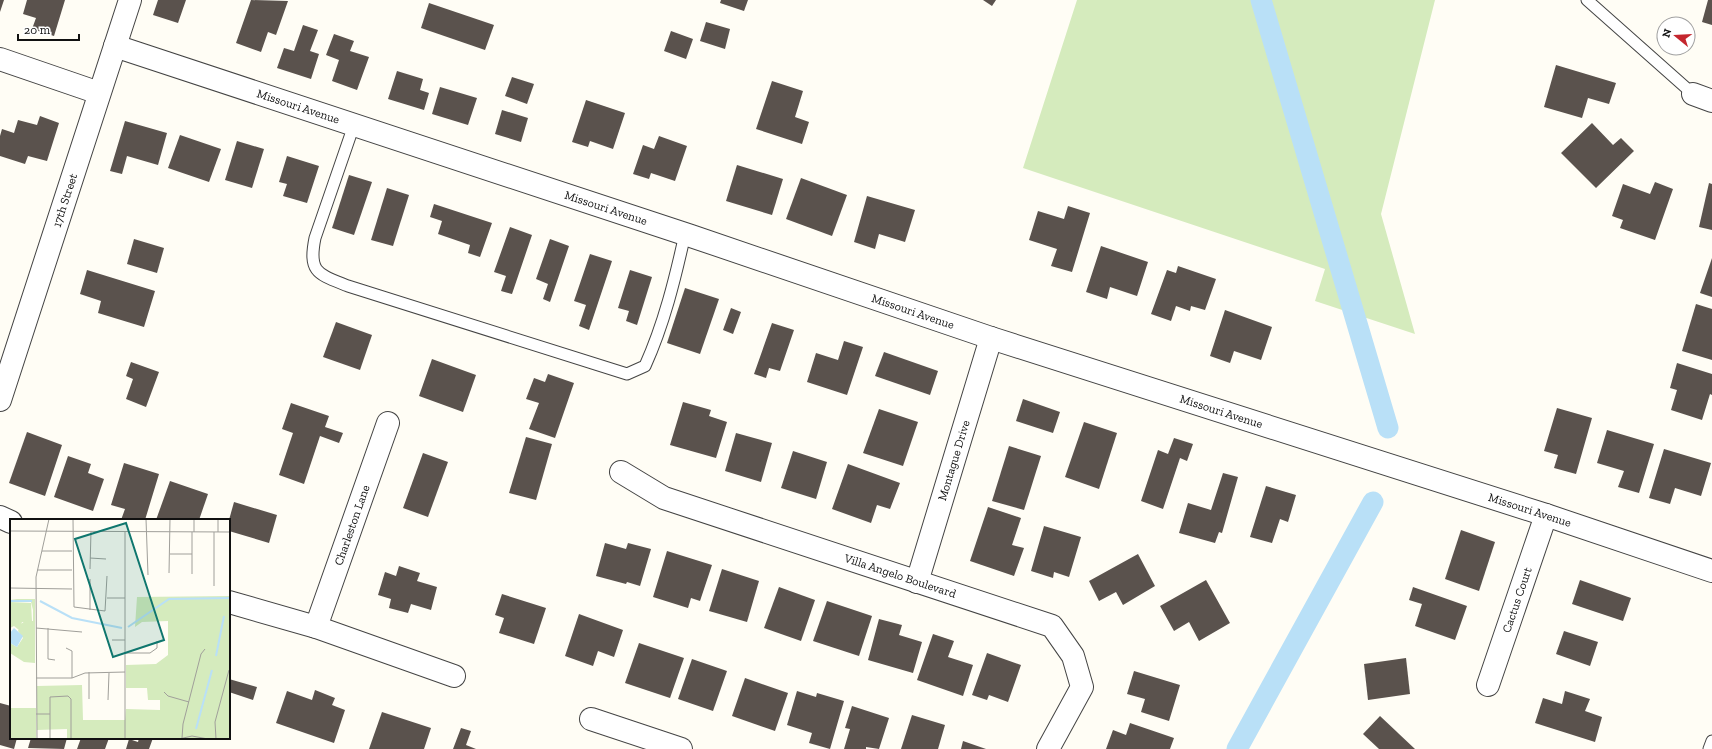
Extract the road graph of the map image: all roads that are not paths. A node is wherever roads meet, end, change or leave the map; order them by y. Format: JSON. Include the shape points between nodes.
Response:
{"nodes":[{"id":1,"x":130,"y":0,"type":"edge"},
{"id":2,"x":1587,"y":0,"type":"edge"},
{"id":3,"x":115,"y":46,"type":"junction"},
{"id":4,"x":0,"y":59,"type":"edge"},
{"id":5,"x":99,"y":93,"type":"junction"},
{"id":6,"x":1703,"y":97,"type":"edge"},
{"id":7,"x":354,"y":125,"type":"junction"},
{"id":8,"x":685,"y":234,"type":"junction"},
{"id":9,"x":990,"y":338,"type":"junction"},
{"id":10,"x":0,"y":400,"type":"edge"},
{"id":11,"x":388,"y":423,"type":"dead end"},
{"id":12,"x":621,"y":472,"type":"dead end"},
{"id":13,"x":1546,"y":515,"type":"junction"},
{"id":14,"x":0,"y":517,"type":"edge"},
{"id":15,"x":10,"y":522,"type":"edge"},
{"id":16,"x":1712,"y":571,"type":"edge"},
{"id":17,"x":916,"y":582,"type":"junction"},
{"id":18,"x":230,"y":602,"type":"edge"},
{"id":19,"x":316,"y":626,"type":"junction"},
{"id":20,"x":454,"y":676,"type":"dead end"},
{"id":21,"x":1488,"y":686,"type":"dead end"},
{"id":22,"x":592,"y":718,"type":"dead end"},
{"id":23,"x":1712,"y":741,"type":"edge"},
{"id":24,"x":681,"y":749,"type":"edge"},
{"id":25,"x":1048,"y":749,"type":"edge"},
{"id":26,"x":1709,"y":749,"type":"edge"}],
"edges":[{"from":1,"to":3,"type":"street","name":"17th Street"},
{"from":2,"to":6,"type":"lane"},
{"from":3,"to":5,"type":"street","name":"17th Street"},
{"from":3,"to":7,"type":"street","name":"Missouri Avenue"},
{"from":4,"to":5,"type":"street"},
{"from":5,"to":10,"type":"street","name":"17th Street"},
{"from":7,"to":8,"type":"street","name":"Missouri Avenue"},
{"from":7,"to":8,"type":"lane","via":[[315,238],[312,255],[314,267],[324,276],[348,286],[627,374],[645,366],[650,355],[674,284]]},
{"from":8,"to":9,"type":"street","name":"Missouri Avenue"},
{"from":9,"to":13,"type":"street","name":"Missouri Avenue"},
{"from":9,"to":17,"type":"street","name":"Montague Drive"},
{"from":11,"to":19,"type":"street","name":"Charleston Lane"},
{"from":12,"to":17,"type":"street","name":"Villa Angelo Boulevard","via":[[664,498]]},
{"from":13,"to":16,"type":"street","name":"Missouri Avenue"},
{"from":13,"to":21,"type":"street","name":"Cactus Court"},
{"from":14,"to":15,"type":"street"},
{"from":17,"to":25,"type":"street","name":"Villa Angelo Boulevard","via":[[1052,626],[1073,656],[1082,687]]},
{"from":18,"to":19,"type":"street"},
{"from":19,"to":20,"type":"street"},
{"from":22,"to":24,"type":"street"},
{"from":23,"to":26,"type":"lane"}]}
